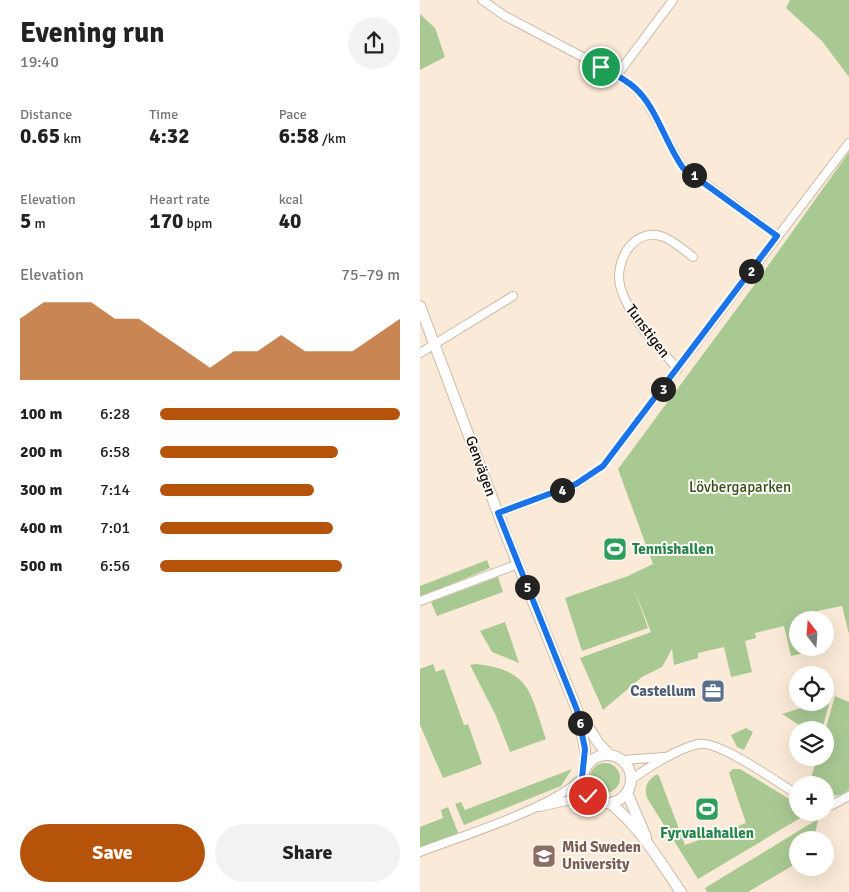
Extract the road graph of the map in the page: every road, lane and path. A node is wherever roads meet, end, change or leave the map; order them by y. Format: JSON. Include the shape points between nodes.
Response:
{"nodes":[{"id":1,"x":482,"y":0,"type":"edge"},
{"id":2,"x":673,"y":0,"type":"edge"},
{"id":3,"x":618,"y":75,"type":"junction"},
{"id":4,"x":849,"y":143,"type":"edge"},
{"id":5,"x":777,"y":236,"type":"junction"},
{"id":6,"x":693,"y":257,"type":"dead end"},
{"id":7,"x":512,"y":296,"type":"dead end"},
{"id":8,"x":420,"y":306,"type":"edge"},
{"id":9,"x":436,"y":344,"type":"junction"},
{"id":10,"x":420,"y":353,"type":"edge"},
{"id":11,"x":678,"y":369,"type":"junction"},
{"id":12,"x":498,"y":513,"type":"junction"},
{"id":13,"x":518,"y":564,"type":"junction"},
{"id":14,"x":420,"y":601,"type":"edge"},
{"id":15,"x":577,"y":710,"type":"junction"},
{"id":16,"x":610,"y":755,"type":"junction"},
{"id":17,"x":667,"y":757,"type":"junction"},
{"id":18,"x":623,"y":760,"type":"junction"},
{"id":19,"x":583,"y":773,"type":"junction"},
{"id":20,"x":631,"y":780,"type":"junction"},
{"id":21,"x":789,"y":789,"type":"edge"},
{"id":22,"x":627,"y":793,"type":"junction"},
{"id":23,"x":588,"y":796,"type":"junction"},
{"id":24,"x":849,"y":796,"type":"edge"},
{"id":25,"x":610,"y":804,"type":"junction"},
{"id":26,"x":834,"y":804,"type":"edge"},
{"id":27,"x":524,"y":812,"type":"junction"},
{"id":28,"x":653,"y":851,"type":"junction"},
{"id":29,"x":420,"y":852,"type":"edge"},
{"id":30,"x":681,"y":892,"type":"edge"}],
"edges":[{"from":1,"to":3,"type":"street","via":[[505,16]]},
{"from":2,"to":3,"type":"street"},
{"from":3,"to":5,"type":"street","via":[[644,98],[683,168]]},
{"from":4,"to":5,"type":"street"},
{"from":5,"to":11,"type":"street"},
{"from":6,"to":11,"type":"street","name":"Tunstigen","via":[[662,236],[652,235],[632,244],[620,263],[618,279],[627,304],[654,343]]},
{"from":7,"to":9,"type":"street"},
{"from":8,"to":9,"type":"street","name":"Genvägen"},
{"from":9,"to":10,"type":"street"},
{"from":9,"to":12,"type":"street","name":"Genvägen"},
{"from":11,"to":12,"type":"street","via":[[603,466],[576,484]]},
{"from":12,"to":13,"type":"street","name":"Genvägen"},
{"from":13,"to":14,"type":"street"},
{"from":13,"to":15,"type":"street","name":"Genvägen"},
{"from":15,"to":16,"type":"street","name":"Genvägen"},
{"from":15,"to":19,"type":"street","name":"Genvägen","via":[[585,749]]},
{"from":16,"to":18,"type":"street"},
{"from":16,"to":19,"type":"street","via":[[591,761]]},
{"from":17,"to":18,"type":"street"},
{"from":17,"to":20,"type":"street"},
{"from":17,"to":21,"type":"street","via":[[699,744],[718,746]]},
{"from":18,"to":20,"type":"street","via":[[630,769]]},
{"from":19,"to":23,"type":"street"},
{"from":19,"to":27,"type":"street","via":[[572,788]]},
{"from":20,"to":22,"type":"street"},
{"from":22,"to":25,"type":"street"},
{"from":22,"to":28,"type":"street"},
{"from":23,"to":25,"type":"street"},
{"from":23,"to":27,"type":"street"},
{"from":24,"to":26,"type":"street"},
{"from":25,"to":28,"type":"street","via":[[621,812]]},
{"from":27,"to":29,"type":"street"},
{"from":28,"to":30,"type":"street"}]}
